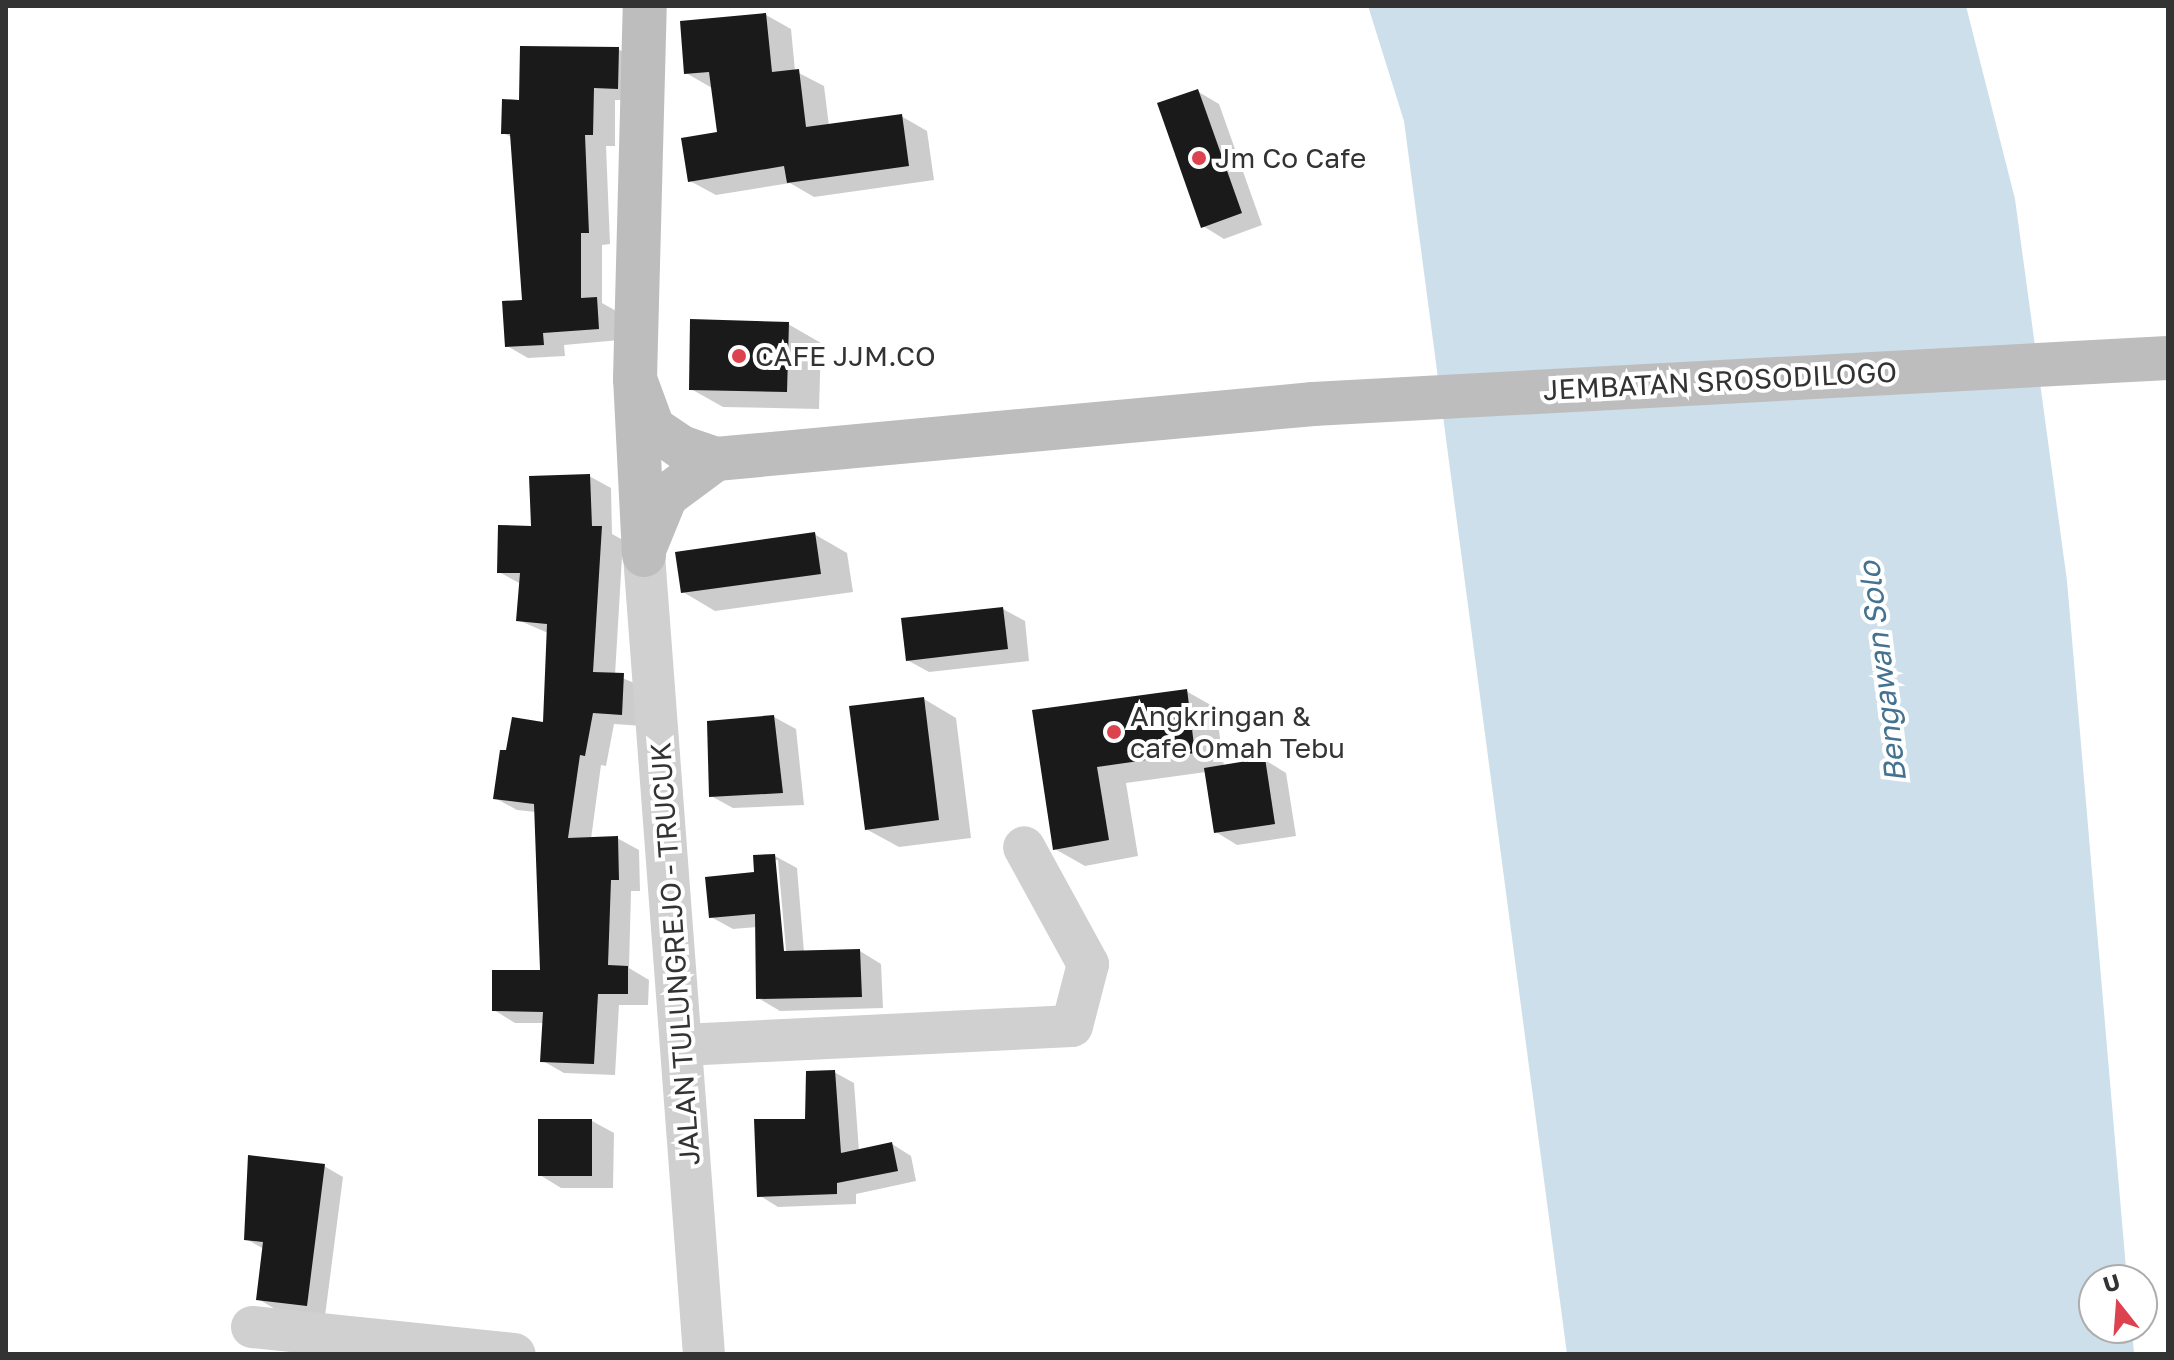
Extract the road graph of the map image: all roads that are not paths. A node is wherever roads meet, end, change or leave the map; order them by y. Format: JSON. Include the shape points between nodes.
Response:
{"nodes":[{"id":1,"x":645,"y":6,"type":"edge"},
{"id":2,"x":2148,"y":358,"type":"edge"},
{"id":3,"x":635,"y":379,"type":"junction"},
{"id":4,"x":716,"y":459,"type":"junction"},
{"id":5,"x":644,"y":555,"type":"junction"},
{"id":6,"x":1024,"y":847,"type":"dead end"},
{"id":7,"x":683,"y":1045,"type":"junction"},
{"id":8,"x":252,"y":1327,"type":"dead end"},
{"id":9,"x":515,"y":1354,"type":"edge"},
{"id":10,"x":704,"y":1354,"type":"edge"}],
"edges":[{"from":1,"to":3,"type":"street"},
{"from":2,"to":4,"type":"street","name":"JEMBATAN SROSODILOGO","via":[[1313,404]]},
{"from":3,"to":4,"type":"street","via":[[653,428],[681,447]]},
{"from":3,"to":5,"type":"street"},
{"from":4,"to":5,"type":"street","via":[[666,496]]},
{"from":5,"to":7,"type":"street","name":"JALAN TULUNGREJO - TRUCUK"},
{"from":6,"to":7,"type":"street","via":[[1088,964],[1072,1026]]},
{"from":7,"to":10,"type":"street","name":"JALAN TULUNGREJO - TRUCUK"},
{"from":8,"to":9,"type":"street"}]}
